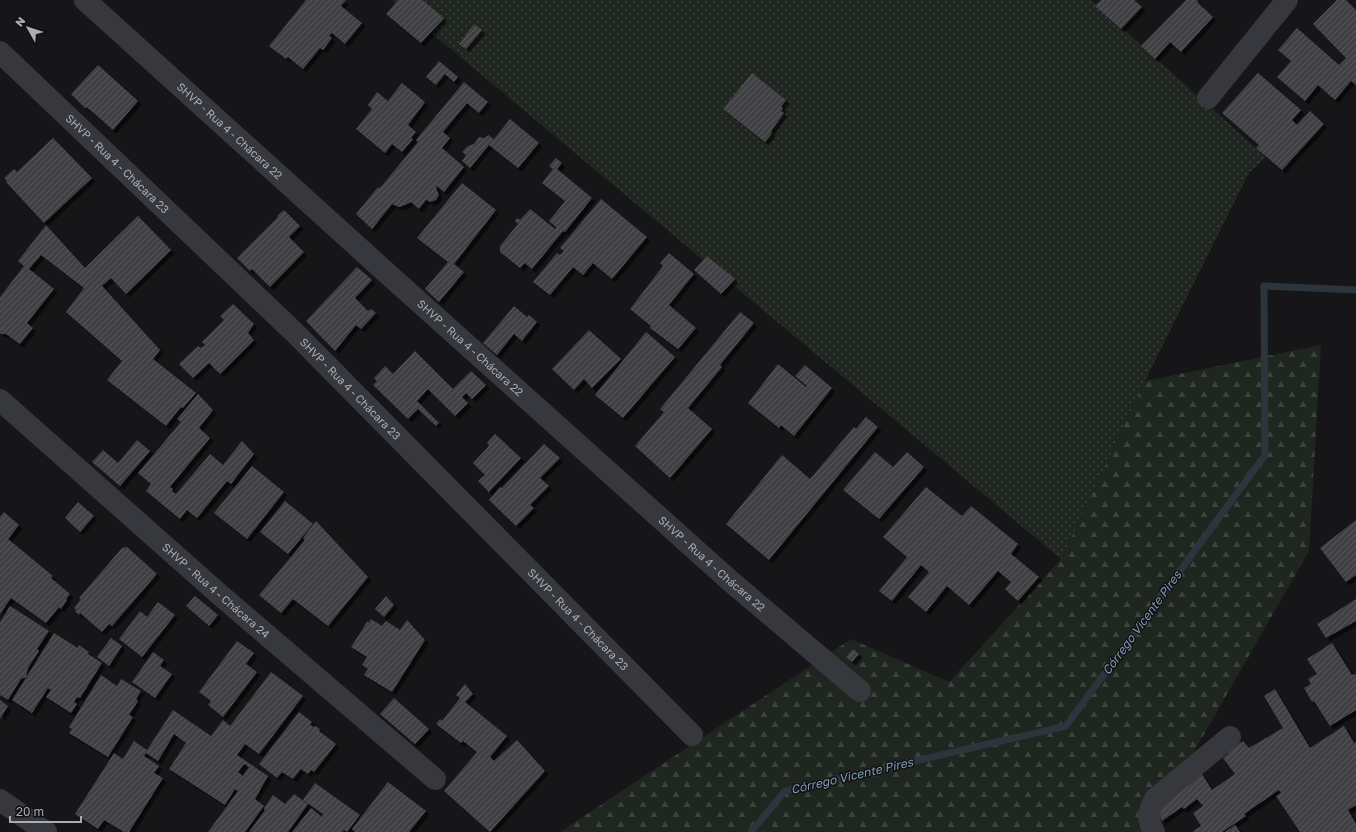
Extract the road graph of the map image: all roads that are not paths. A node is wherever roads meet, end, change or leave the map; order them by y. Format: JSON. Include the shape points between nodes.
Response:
{"nodes":[{"id":1,"x":85,"y":0,"type":"edge"},
{"id":2,"x":1287,"y":0,"type":"edge"},
{"id":3,"x":0,"y":52,"type":"edge"},
{"id":4,"x":1208,"y":98,"type":"dead end"},
{"id":5,"x":0,"y":400,"type":"edge"},
{"id":6,"x":860,"y":691,"type":"dead end"},
{"id":7,"x":692,"y":735,"type":"dead end"},
{"id":8,"x":1230,"y":737,"type":"dead end"},
{"id":9,"x":435,"y":780,"type":"dead end"},
{"id":10,"x":0,"y":800,"type":"edge"},
{"id":11,"x":46,"y":832,"type":"edge"},
{"id":12,"x":1154,"y":832,"type":"edge"}],
"edges":[{"from":1,"to":6,"type":"street","name":"SHVP - Rua 4 - Chácara 22","via":[[716,568]]},
{"from":2,"to":4,"type":"street"},
{"from":3,"to":7,"type":"street","name":"SHVP - Rua 4 - Chácara 23","via":[[295,333]]},
{"from":5,"to":9,"type":"street","name":"SHVP - Rua 4 - Chácara 24","via":[[219,594]]},
{"from":8,"to":12,"type":"street","via":[[1155,799],[1149,810],[1149,823]]},
{"from":10,"to":11,"type":"street"}]}
